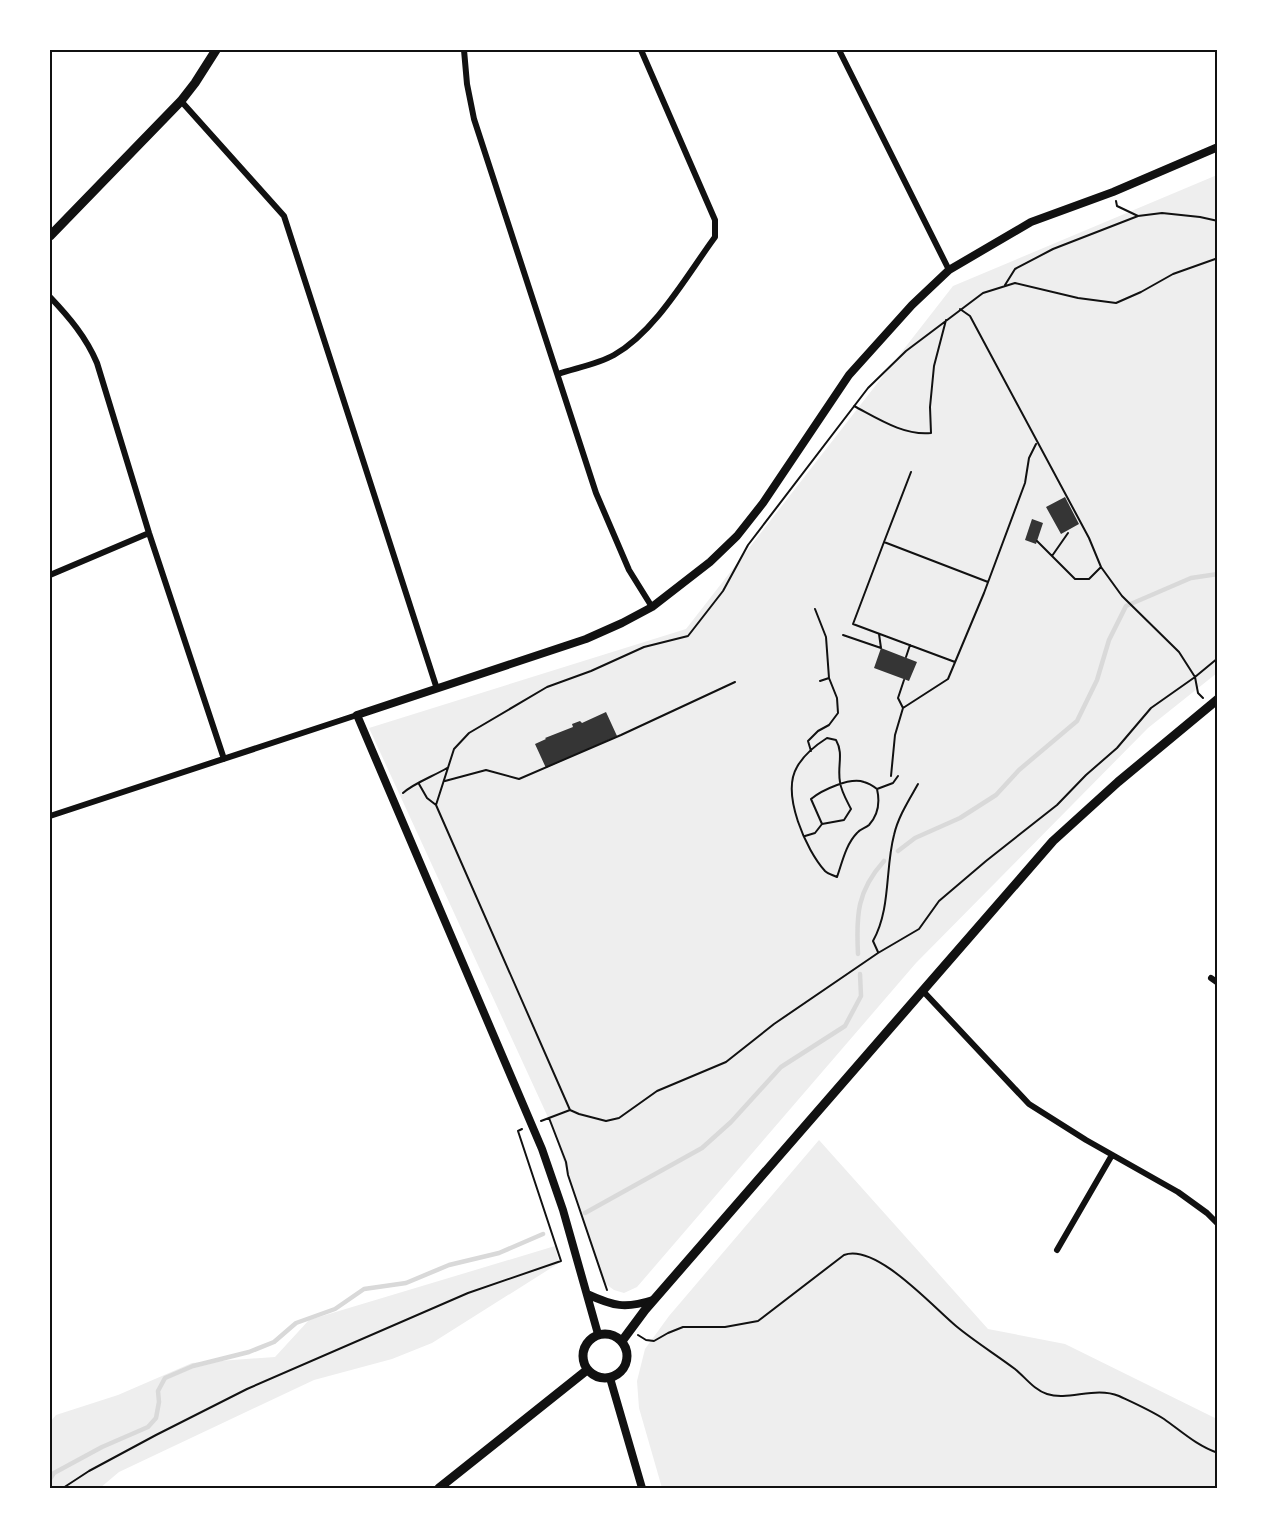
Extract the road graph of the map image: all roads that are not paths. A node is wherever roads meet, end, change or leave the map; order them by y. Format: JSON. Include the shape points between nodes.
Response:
{"nodes":[{"id":1,"x":216,"y":50,"type":"edge"},
{"id":2,"x":464,"y":50,"type":"edge"},
{"id":3,"x":641,"y":50,"type":"edge"},
{"id":4,"x":839,"y":50,"type":"edge"},
{"id":5,"x":181,"y":100,"type":"junction"},
{"id":6,"x":1218,"y":147,"type":"edge"},
{"id":7,"x":50,"y":236,"type":"edge"},
{"id":8,"x":949,"y":270,"type":"junction"},
{"id":9,"x":50,"y":297,"type":"edge"},
{"id":10,"x":558,"y":374,"type":"junction"},
{"id":11,"x":149,"y":533,"type":"junction"},
{"id":12,"x":50,"y":575,"type":"edge"},
{"id":13,"x":652,"y":607,"type":"junction"},
{"id":14,"x":437,"y":690,"type":"junction"},
{"id":15,"x":1218,"y":699,"type":"edge"},
{"id":16,"x":357,"y":716,"type":"junction"},
{"id":17,"x":224,"y":759,"type":"junction"},
{"id":18,"x":50,"y":816,"type":"edge"},
{"id":19,"x":1211,"y":978,"type":"dead end"},
{"id":20,"x":1218,"y":983,"type":"edge"},
{"id":21,"x":922,"y":990,"type":"junction"},
{"id":22,"x":1112,"y":1155,"type":"junction"},
{"id":23,"x":1218,"y":1224,"type":"edge"},
{"id":24,"x":1057,"y":1250,"type":"dead end"},
{"id":25,"x":587,"y":1294,"type":"junction"},
{"id":26,"x":653,"y":1300,"type":"junction"},
{"id":27,"x":598,"y":1334,"type":"junction"},
{"id":28,"x":622,"y":1341,"type":"junction"},
{"id":29,"x":587,"y":1370,"type":"junction"},
{"id":30,"x":610,"y":1378,"type":"junction"},
{"id":31,"x":439,"y":1488,"type":"edge"},
{"id":32,"x":642,"y":1488,"type":"edge"}],
"edges":[{"from":1,"to":5,"type":"main road"},
{"from":2,"to":10,"type":"street","via":[[474,119]]},
{"from":3,"to":10,"type":"street","via":[[715,220],[715,237],[650,327],[632,343],[612,356]]},
{"from":4,"to":8,"type":"street"},
{"from":5,"to":7,"type":"main road"},
{"from":5,"to":14,"type":"street","via":[[284,216]]},
{"from":6,"to":8,"type":"street","via":[[1031,222]]},
{"from":8,"to":13,"type":"street","via":[[849,375],[737,536]]},
{"from":9,"to":11,"type":"street","via":[[90,348]]},
{"from":10,"to":13,"type":"street","via":[[607,522],[629,570]]},
{"from":11,"to":12,"type":"street"},
{"from":11,"to":17,"type":"street"},
{"from":13,"to":14,"type":"street","via":[[586,639]]},
{"from":14,"to":16,"type":"street"},
{"from":15,"to":21,"type":"main road","via":[[1053,841]]},
{"from":16,"to":17,"type":"street"},
{"from":16,"to":25,"type":"street","via":[[532,1125],[563,1210]]},
{"from":17,"to":18,"type":"street"},
{"from":19,"to":20,"type":"street"},
{"from":21,"to":22,"type":"street","via":[[1029,1104]]},
{"from":21,"to":26,"type":"main road"},
{"from":22,"to":23,"type":"street","via":[[1178,1192]]},
{"from":22,"to":24,"type":"street"},
{"from":25,"to":26,"type":"street","via":[[612,1305]]},
{"from":25,"to":27,"type":"street"},
{"from":26,"to":28,"type":"main road"},
{"from":27,"to":28,"type":"main road","via":[[610,1334]]},
{"from":27,"to":29,"type":"main road","via":[[584,1348]]},
{"from":28,"to":30,"type":"main road","via":[[626,1362]]},
{"from":29,"to":30,"type":"main road"},
{"from":29,"to":31,"type":"main road"},
{"from":30,"to":32,"type":"street"}]}
